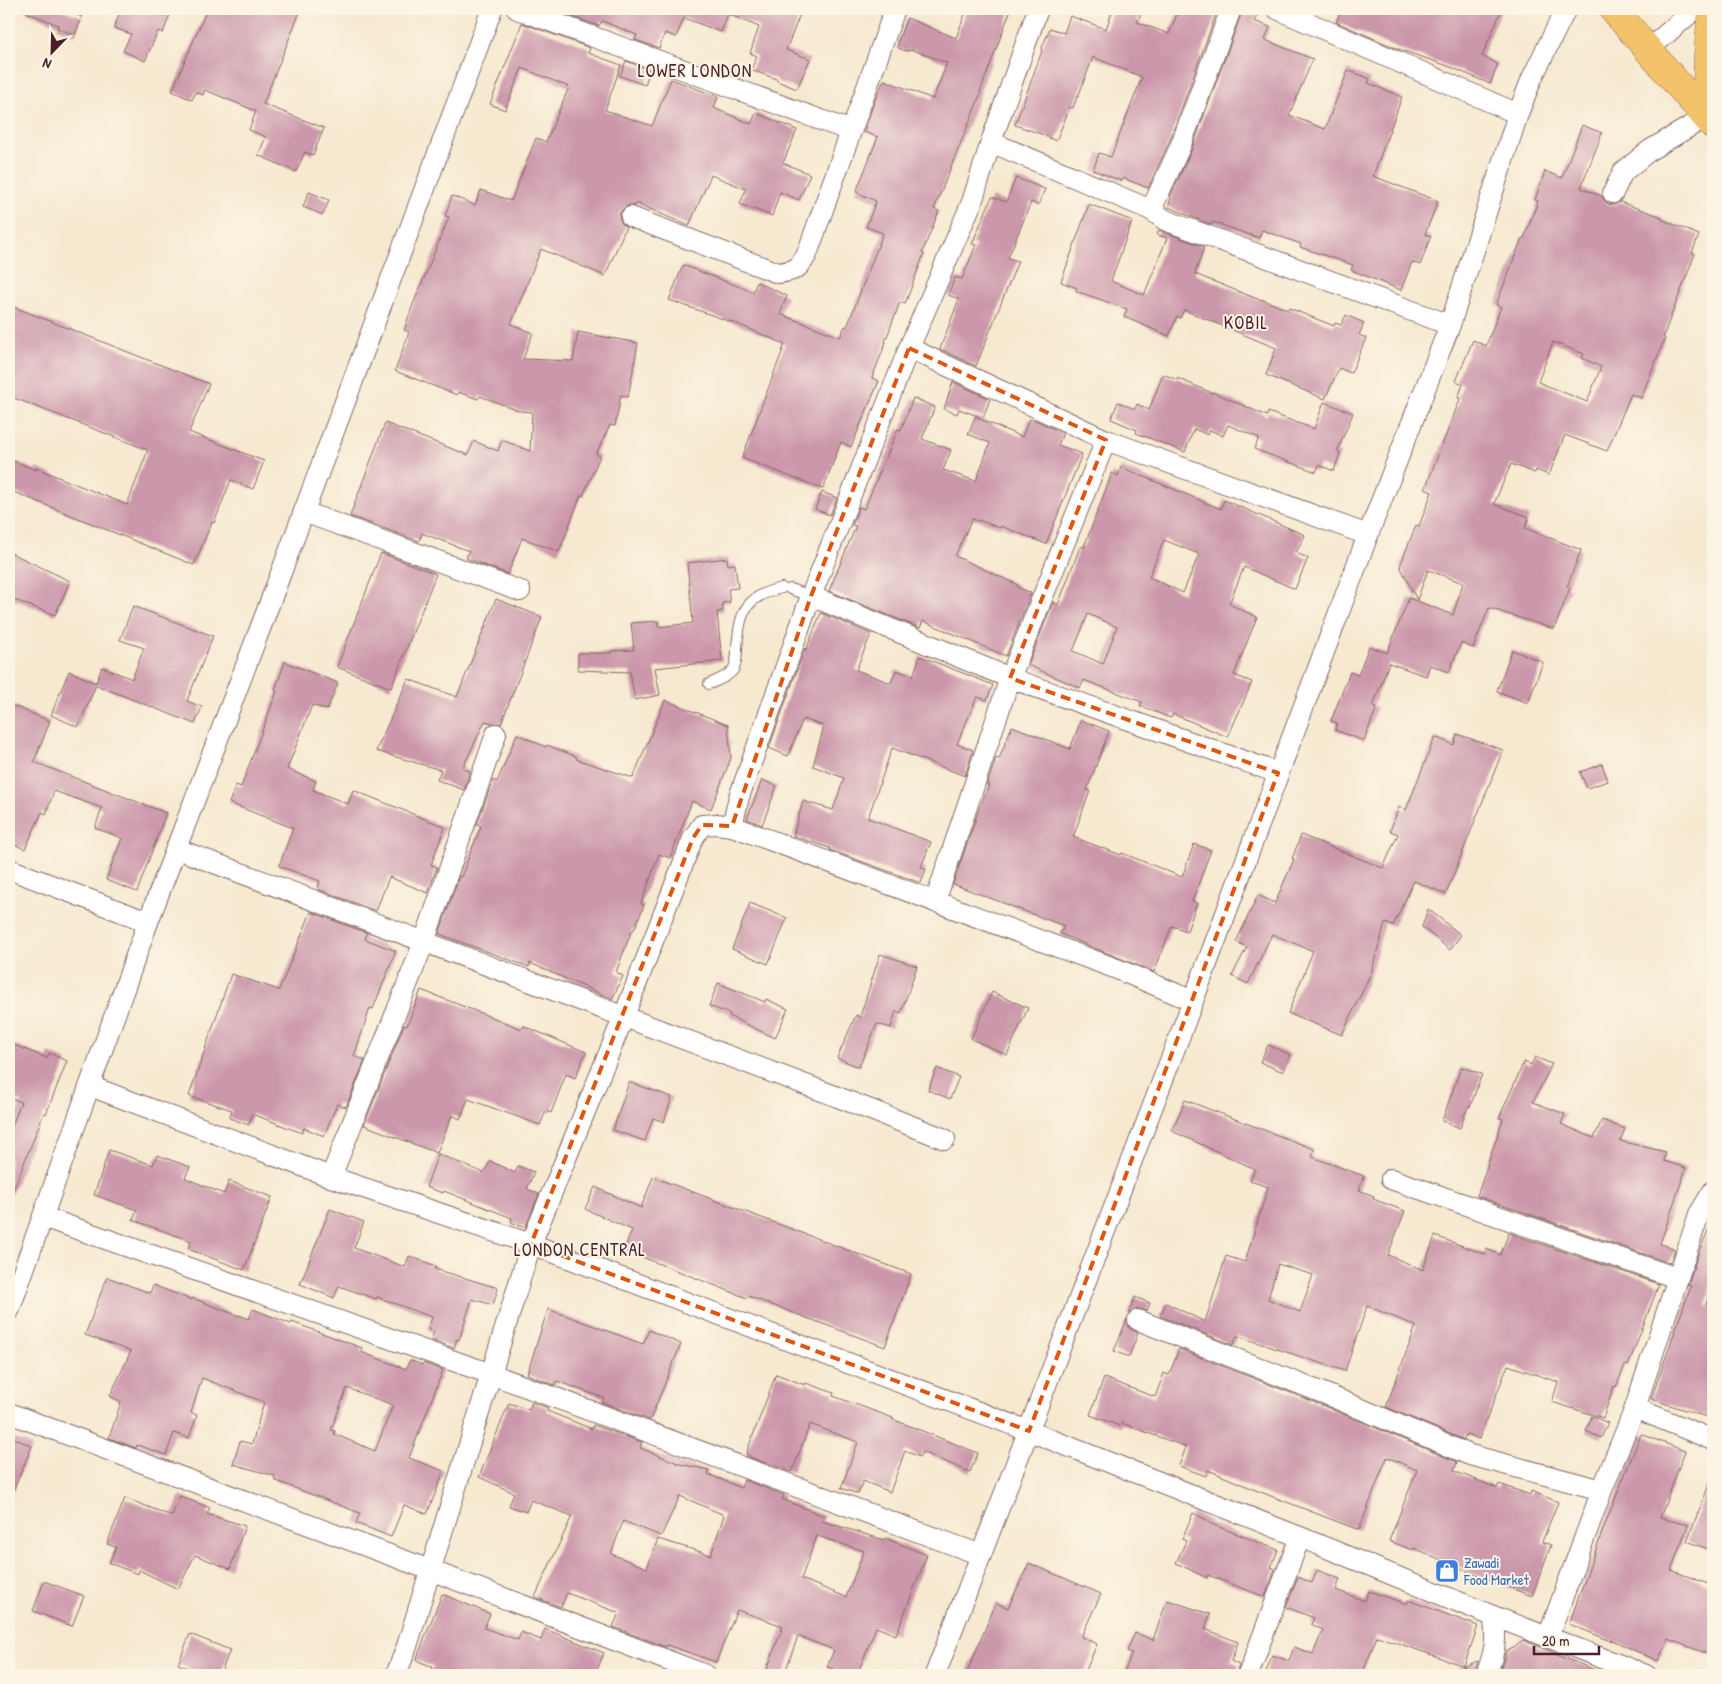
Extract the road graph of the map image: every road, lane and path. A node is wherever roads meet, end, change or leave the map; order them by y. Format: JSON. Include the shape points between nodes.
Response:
{"nodes":[{"id":1,"x":492,"y":9,"type":"edge"},
{"id":2,"x":517,"y":9,"type":"edge"},
{"id":3,"x":895,"y":9,"type":"edge"},
{"id":4,"x":1038,"y":9,"type":"edge"},
{"id":5,"x":1231,"y":9,"type":"edge"},
{"id":6,"x":1277,"y":9,"type":"edge"},
{"id":7,"x":1566,"y":9,"type":"edge"},
{"id":8,"x":1695,"y":9,"type":"edge"},
{"id":9,"x":1712,"y":9,"type":"edge"},
{"id":10,"x":1616,"y":10,"type":"edge"},
{"id":11,"x":1649,"y":50,"type":"junction"},
{"id":12,"x":1518,"y":114,"type":"junction"},
{"id":13,"x":1710,"y":121,"type":"edge"},
{"id":14,"x":850,"y":131,"type":"junction"},
{"id":15,"x":991,"y":142,"type":"junction"},
{"id":16,"x":1614,"y":193,"type":"dead end"},
{"id":17,"x":1151,"y":210,"type":"junction"},
{"id":18,"x":631,"y":217,"type":"dead end"},
{"id":19,"x":1450,"y":325,"type":"junction"},
{"id":20,"x":909,"y":348,"type":"junction"},
{"id":21,"x":1106,"y":440,"type":"junction"},
{"id":22,"x":304,"y":512,"type":"junction"},
{"id":23,"x":1368,"y":535,"type":"junction"},
{"id":24,"x":520,"y":591,"type":"dead end"},
{"id":25,"x":811,"y":596,"type":"junction"},
{"id":26,"x":1010,"y":678,"type":"junction"},
{"id":27,"x":709,"y":684,"type":"dead end"},
{"id":28,"x":496,"y":734,"type":"dead end"},
{"id":29,"x":1278,"y":774,"type":"junction"},
{"id":30,"x":732,"y":826,"type":"junction"},
{"id":31,"x":177,"y":849,"type":"junction"},
{"id":32,"x":9,"y":869,"type":"edge"},
{"id":33,"x":935,"y":902,"type":"junction"},
{"id":34,"x":148,"y":922,"type":"junction"},
{"id":35,"x":424,"y":942,"type":"junction"},
{"id":36,"x":1193,"y":1001,"type":"junction"},
{"id":37,"x":624,"y":1016,"type":"junction"},
{"id":38,"x":90,"y":1086,"type":"junction"},
{"id":39,"x":945,"y":1139,"type":"dead end"},
{"id":40,"x":331,"y":1177,"type":"junction"},
{"id":41,"x":1391,"y":1179,"type":"dead end"},
{"id":42,"x":1713,"y":1191,"type":"edge"},
{"id":43,"x":43,"y":1217,"type":"junction"},
{"id":44,"x":531,"y":1244,"type":"junction"},
{"id":45,"x":1677,"y":1278,"type":"junction"},
{"id":46,"x":9,"y":1311,"type":"edge"},
{"id":47,"x":1138,"y":1320,"type":"dead end"},
{"id":48,"x":491,"y":1374,"type":"junction"},
{"id":49,"x":1635,"y":1408,"type":"junction"},
{"id":50,"x":9,"y":1414,"type":"edge"},
{"id":51,"x":1030,"y":1431,"type":"junction"},
{"id":52,"x":1713,"y":1440,"type":"edge"},
{"id":53,"x":1602,"y":1490,"type":"junction"},
{"id":54,"x":1300,"y":1537,"type":"junction"},
{"id":55,"x":981,"y":1555,"type":"junction"},
{"id":56,"x":430,"y":1570,"type":"junction"},
{"id":57,"x":1492,"y":1616,"type":"junction"},
{"id":58,"x":1548,"y":1636,"type":"junction"},
{"id":59,"x":396,"y":1675,"type":"edge"},
{"id":60,"x":706,"y":1675,"type":"edge"},
{"id":61,"x":936,"y":1675,"type":"edge"},
{"id":62,"x":1248,"y":1675,"type":"edge"},
{"id":63,"x":1486,"y":1675,"type":"edge"},
{"id":64,"x":1646,"y":1675,"type":"edge"}],
"edges":[{"from":1,"to":22,"type":"street"},
{"from":2,"to":14,"type":"street"},
{"from":3,"to":14,"type":"street"},
{"from":4,"to":15,"type":"street"},
{"from":5,"to":17,"type":"street","via":[[1180,147]]},
{"from":6,"to":12,"type":"street"},
{"from":7,"to":12,"type":"street"},
{"from":8,"to":11,"type":"street"},
{"from":9,"to":13,"type":"main road","via":[[1708,55]]},
{"from":10,"to":11,"type":"main road"},
{"from":11,"to":13,"type":"main road"},
{"from":12,"to":19,"type":"street"},
{"from":13,"to":16,"type":"street","via":[[1650,150],[1623,172]]},
{"from":14,"to":18,"type":"street","via":[[807,254],[800,266],[791,271],[778,273]]},
{"from":15,"to":17,"type":"street"},
{"from":15,"to":20,"type":"street","via":[[972,202]]},
{"from":17,"to":19,"type":"street","via":[[1174,224]]},
{"from":19,"to":23,"type":"street"},
{"from":20,"to":21,"type":"street"},
{"from":20,"to":25,"type":"street"},
{"from":21,"to":23,"type":"street"},
{"from":21,"to":26,"type":"street"},
{"from":22,"to":24,"type":"street"},
{"from":22,"to":31,"type":"street"},
{"from":23,"to":29,"type":"street"},
{"from":25,"to":26,"type":"street"},
{"from":25,"to":27,"type":"lane","via":[[786,589],[768,591],[752,601],[744,610],[739,624],[736,663],[732,671]]},
{"from":25,"to":30,"type":"street"},
{"from":26,"to":29,"type":"street"},
{"from":26,"to":33,"type":"street"},
{"from":28,"to":35,"type":"street"},
{"from":29,"to":36,"type":"street"},
{"from":30,"to":33,"type":"street"},
{"from":30,"to":37,"type":"street","via":[[702,825],[692,838]]},
{"from":31,"to":34,"type":"street"},
{"from":31,"to":35,"type":"street"},
{"from":32,"to":34,"type":"street"},
{"from":33,"to":36,"type":"street"},
{"from":34,"to":38,"type":"street"},
{"from":35,"to":37,"type":"street"},
{"from":35,"to":40,"type":"street"},
{"from":36,"to":51,"type":"street"},
{"from":37,"to":39,"type":"street"},
{"from":37,"to":44,"type":"street"},
{"from":38,"to":40,"type":"street"},
{"from":38,"to":43,"type":"street"},
{"from":40,"to":44,"type":"street"},
{"from":41,"to":45,"type":"street"},
{"from":42,"to":45,"type":"street","via":[[1699,1214]]},
{"from":43,"to":46,"type":"street"},
{"from":43,"to":48,"type":"street"},
{"from":44,"to":48,"type":"street"},
{"from":44,"to":51,"type":"street"},
{"from":45,"to":49,"type":"street"},
{"from":47,"to":53,"type":"street","via":[[1470,1455]]},
{"from":48,"to":55,"type":"street"},
{"from":48,"to":56,"type":"street"},
{"from":49,"to":52,"type":"street"},
{"from":49,"to":53,"type":"street"},
{"from":50,"to":56,"type":"street"},
{"from":51,"to":54,"type":"street"},
{"from":51,"to":55,"type":"street"},
{"from":53,"to":58,"type":"street"},
{"from":54,"to":57,"type":"street"},
{"from":54,"to":62,"type":"street"},
{"from":55,"to":61,"type":"street"},
{"from":56,"to":59,"type":"street"},
{"from":56,"to":60,"type":"street"},
{"from":57,"to":58,"type":"street"},
{"from":57,"to":63,"type":"street","via":[[1495,1645]]},
{"from":58,"to":64,"type":"street"}]}
